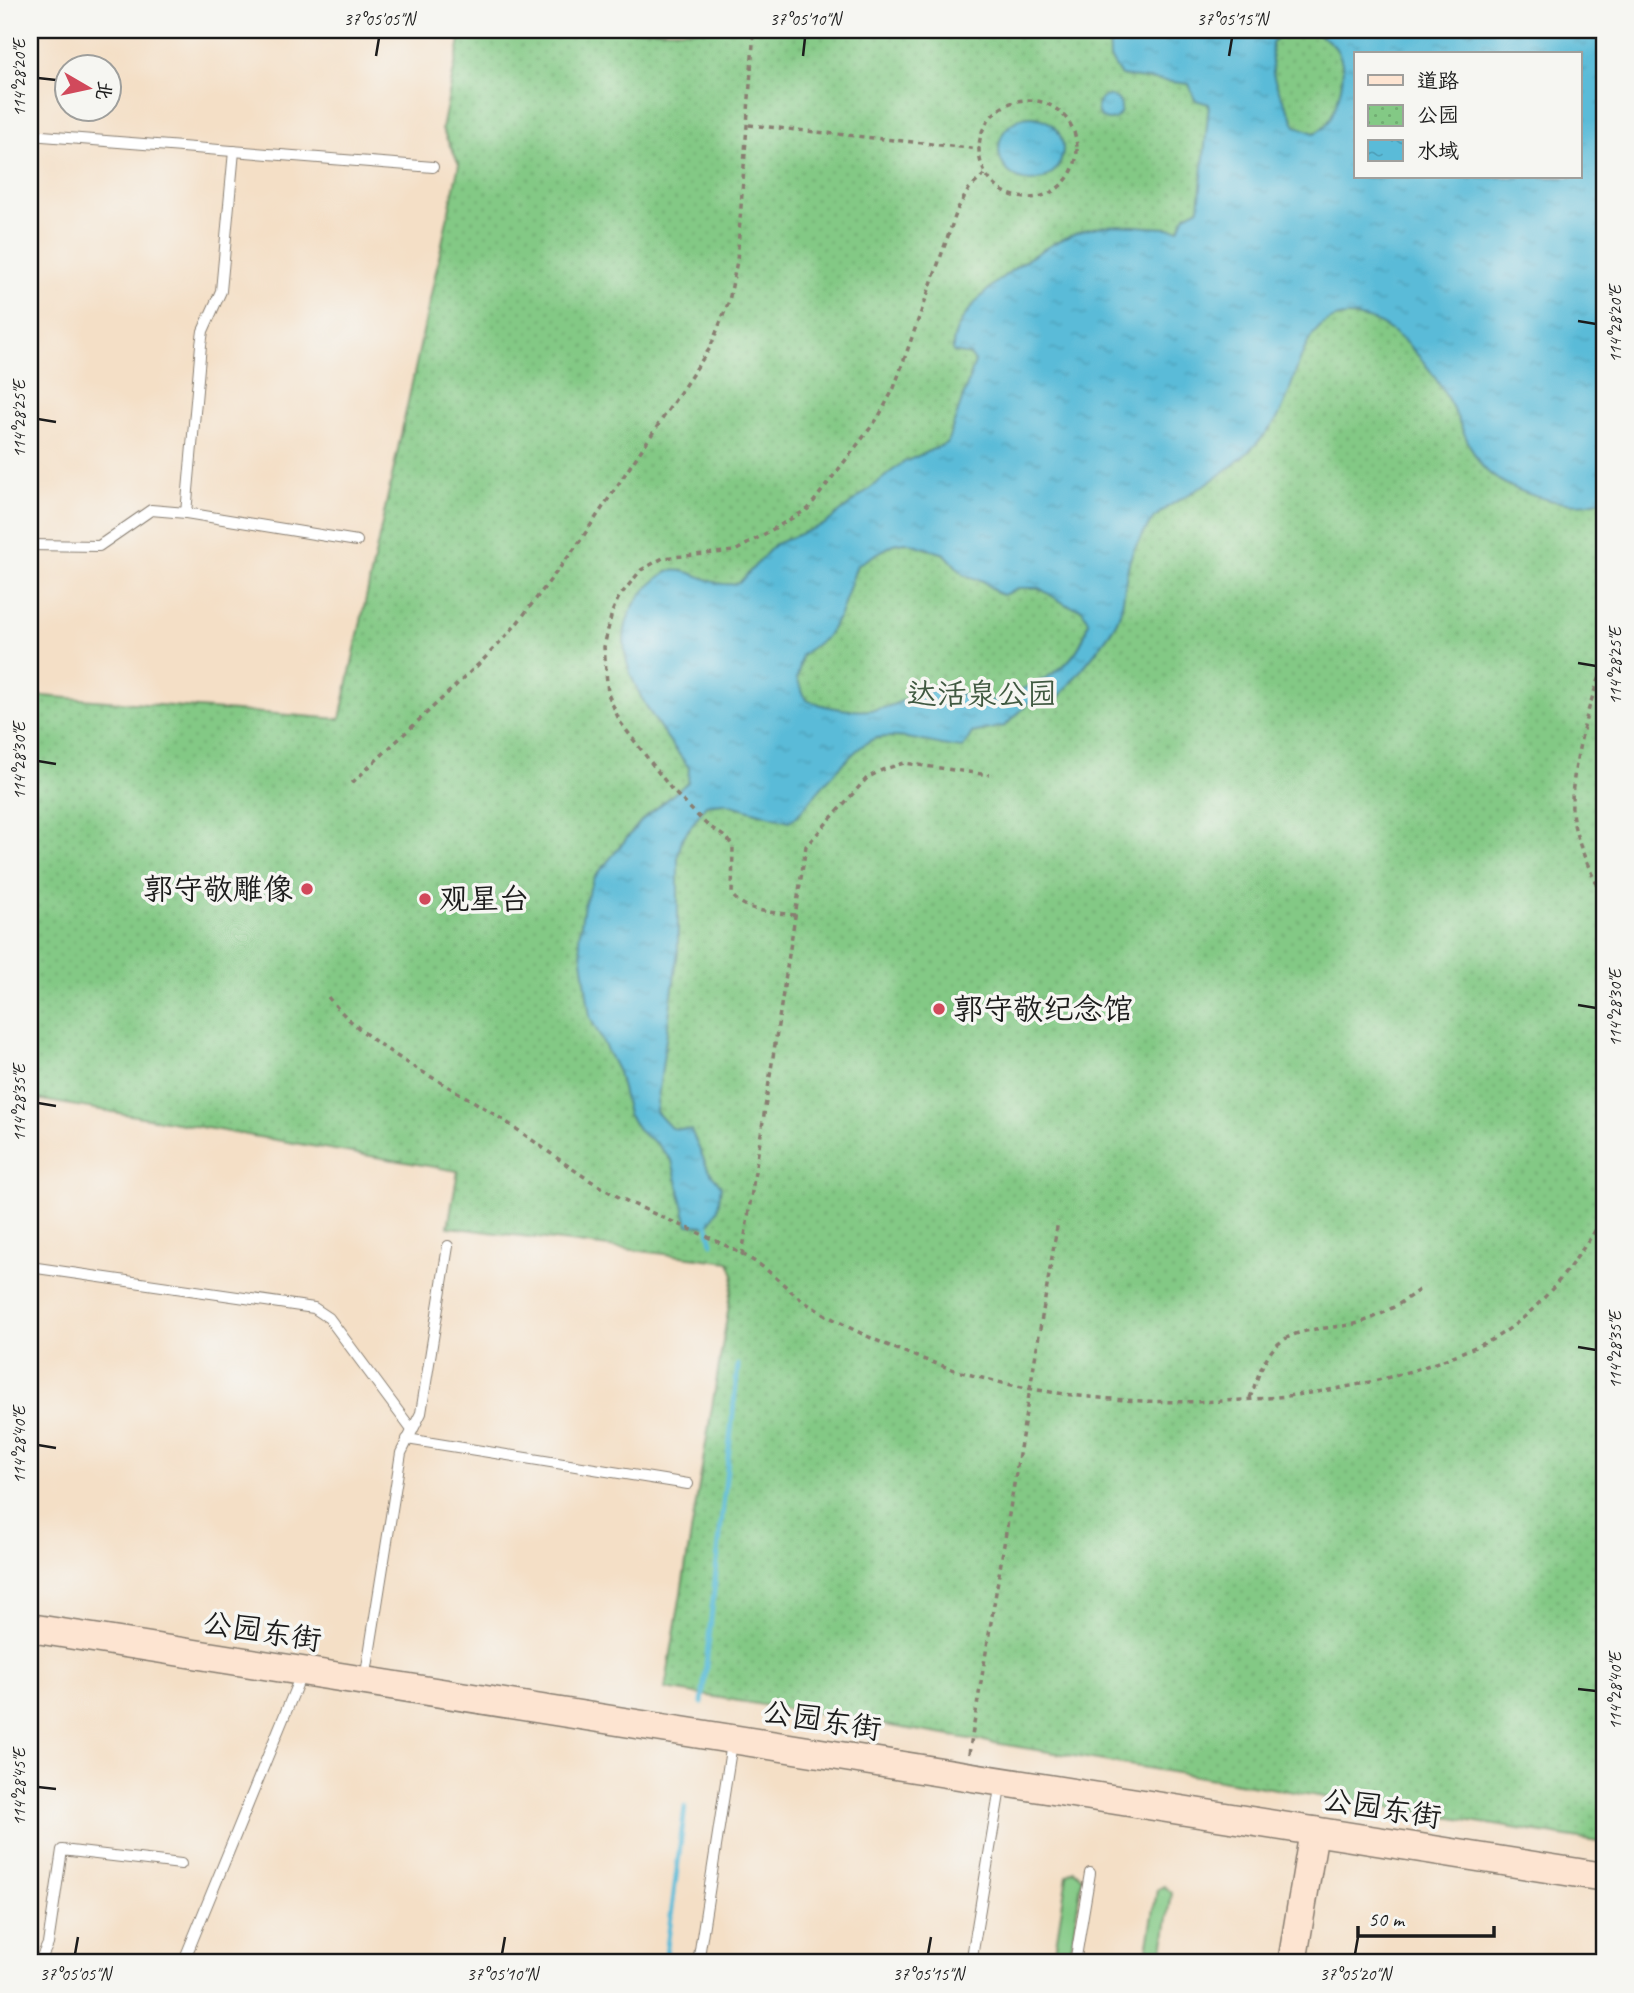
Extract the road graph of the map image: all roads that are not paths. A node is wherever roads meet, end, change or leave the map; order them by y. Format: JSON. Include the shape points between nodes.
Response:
{"nodes":[{"id":1,"x":30,"y":135,"type":"edge"},
{"id":2,"x":234,"y":151,"type":"junction"},
{"id":3,"x":433,"y":167,"type":"dead end"},
{"id":4,"x":186,"y":513,"type":"junction"},
{"id":5,"x":357,"y":541,"type":"dead end"},
{"id":6,"x":30,"y":545,"type":"edge"},
{"id":7,"x":448,"y":1246,"type":"dead end"},
{"id":8,"x":30,"y":1267,"type":"edge"},
{"id":9,"x":410,"y":1435,"type":"junction"},
{"id":10,"x":688,"y":1484,"type":"dead end"},
{"id":11,"x":30,"y":1628,"type":"edge"},
{"id":12,"x":302,"y":1671,"type":"junction"},
{"id":13,"x":365,"y":1681,"type":"junction"},
{"id":14,"x":732,"y":1739,"type":"junction"},
{"id":15,"x":1001,"y":1782,"type":"junction"},
{"id":16,"x":1314,"y":1831,"type":"junction"},
{"id":17,"x":181,"y":1864,"type":"dead end"},
{"id":18,"x":1090,"y":1873,"type":"dead end"},
{"id":19,"x":1604,"y":1877,"type":"edge"},
{"id":20,"x":39,"y":1963,"type":"edge"},
{"id":21,"x":183,"y":1963,"type":"edge"},
{"id":22,"x":698,"y":1963,"type":"edge"},
{"id":23,"x":971,"y":1963,"type":"edge"},
{"id":24,"x":1075,"y":1963,"type":"edge"},
{"id":25,"x":1292,"y":1963,"type":"edge"}],
"edges":[{"from":1,"to":2,"type":"lane"},
{"from":2,"to":3,"type":"lane"},
{"from":2,"to":4,"type":"lane","via":[[221,291],[201,345]]},
{"from":4,"to":5,"type":"lane"},
{"from":4,"to":6,"type":"lane","via":[[150,510],[99,546]]},
{"from":7,"to":9,"type":"lane","via":[[421,1413]]},
{"from":8,"to":9,"type":"lane","via":[[314,1308],[329,1318]]},
{"from":9,"to":10,"type":"lane"},
{"from":9,"to":13,"type":"lane","via":[[401,1453]]},
{"from":11,"to":12,"type":"street","name":"公园东街"},
{"from":12,"to":13,"type":"street","name":"公园东街"},
{"from":12,"to":21,"type":"lane"},
{"from":13,"to":14,"type":"street","name":"公园东街"},
{"from":14,"to":15,"type":"street","name":"公园东街"},
{"from":14,"to":22,"type":"lane"},
{"from":15,"to":16,"type":"street","name":"公园东街"},
{"from":15,"to":23,"type":"lane"},
{"from":16,"to":19,"type":"street","name":"公园东街"},
{"from":16,"to":25,"type":"street"},
{"from":17,"to":20,"type":"lane","via":[[62,1850],[48,1944]]},
{"from":18,"to":24,"type":"lane"}]}
